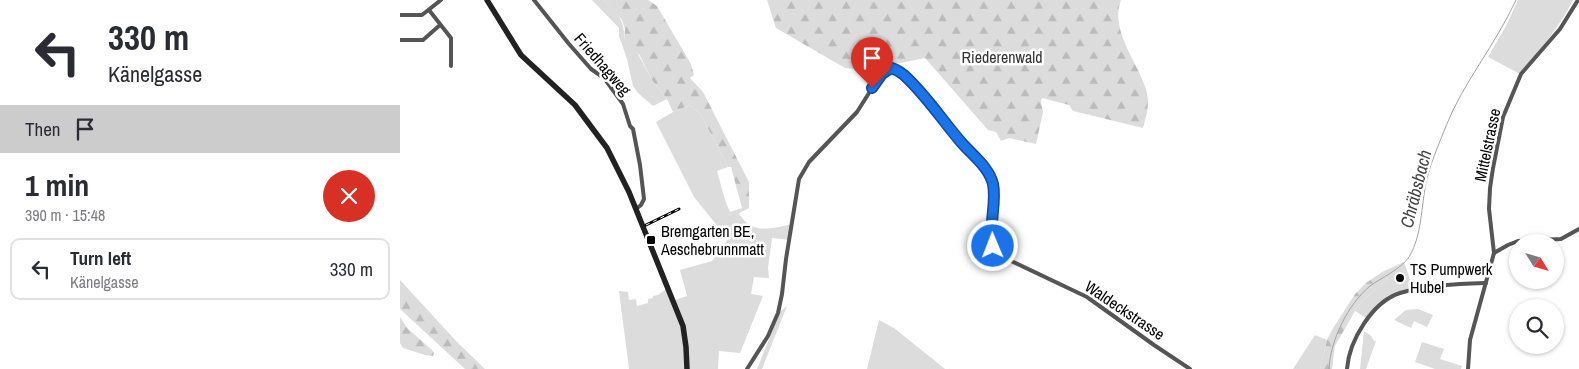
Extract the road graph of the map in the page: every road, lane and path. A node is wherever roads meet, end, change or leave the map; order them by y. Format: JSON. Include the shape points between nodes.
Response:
{"nodes":[{"id":1,"x":441,"y":0,"type":"edge"},
{"id":2,"x":487,"y":0,"type":"edge"},
{"id":3,"x":534,"y":0,"type":"edge"},
{"id":4,"x":1578,"y":0,"type":"edge"},
{"id":5,"x":435,"y":2,"type":"edge"},
{"id":6,"x":429,"y":10,"type":"junction"},
{"id":7,"x":400,"y":15,"type":"edge"},
{"id":8,"x":440,"y":25,"type":"junction"},
{"id":9,"x":400,"y":40,"type":"edge"},
{"id":10,"x":451,"y":66,"type":"dead end"},
{"id":11,"x":636,"y":208,"type":"junction"},
{"id":12,"x":1579,"y":229,"type":"edge"},
{"id":13,"x":1494,"y":253,"type":"junction"},
{"id":14,"x":1485,"y":285,"type":"junction"},
{"id":15,"x":687,"y":369,"type":"edge"},
{"id":16,"x":747,"y":369,"type":"edge"},
{"id":17,"x":1190,"y":369,"type":"edge"},
{"id":18,"x":1347,"y":369,"type":"edge"},
{"id":19,"x":1468,"y":369,"type":"edge"}],
"edges":[{"from":1,"to":5,"type":"street"},
{"from":2,"to":11,"type":"street","via":[[519,52],[569,99],[596,131]]},
{"from":3,"to":11,"type":"street","name":"Friedhagweg","via":[[623,104],[633,129],[640,165],[644,199]]},
{"from":4,"to":13,"type":"street","name":"Mittelstrasse","via":[[1560,29],[1521,74],[1503,117],[1490,188]]},
{"from":5,"to":6,"type":"street"},
{"from":6,"to":7,"type":"street","via":[[420,16]]},
{"from":6,"to":8,"type":"street"},
{"from":8,"to":9,"type":"street","via":[[423,40]]},
{"from":8,"to":10,"type":"street","via":[[452,40]]},
{"from":11,"to":15,"type":"street","via":[[684,331]]},
{"from":12,"to":13,"type":"street","via":[[1561,239],[1518,241]]},
{"from":13,"to":14,"type":"street","name":"Mittelstrasse"},
{"from":14,"to":18,"type":"street","via":[[1433,287],[1394,296],[1376,309],[1362,326],[1350,350]]},
{"from":14,"to":19,"type":"street","name":"Mittelstrasse","via":[[1470,340]]},
{"from":16,"to":17,"type":"street","name":"Waldeckstrasse","via":[[778,313],[799,179],[809,162],[857,112],[879,78],[891,68],[913,85],[988,174],[993,188],[993,246],[1005,258],[1087,297]]}]}
